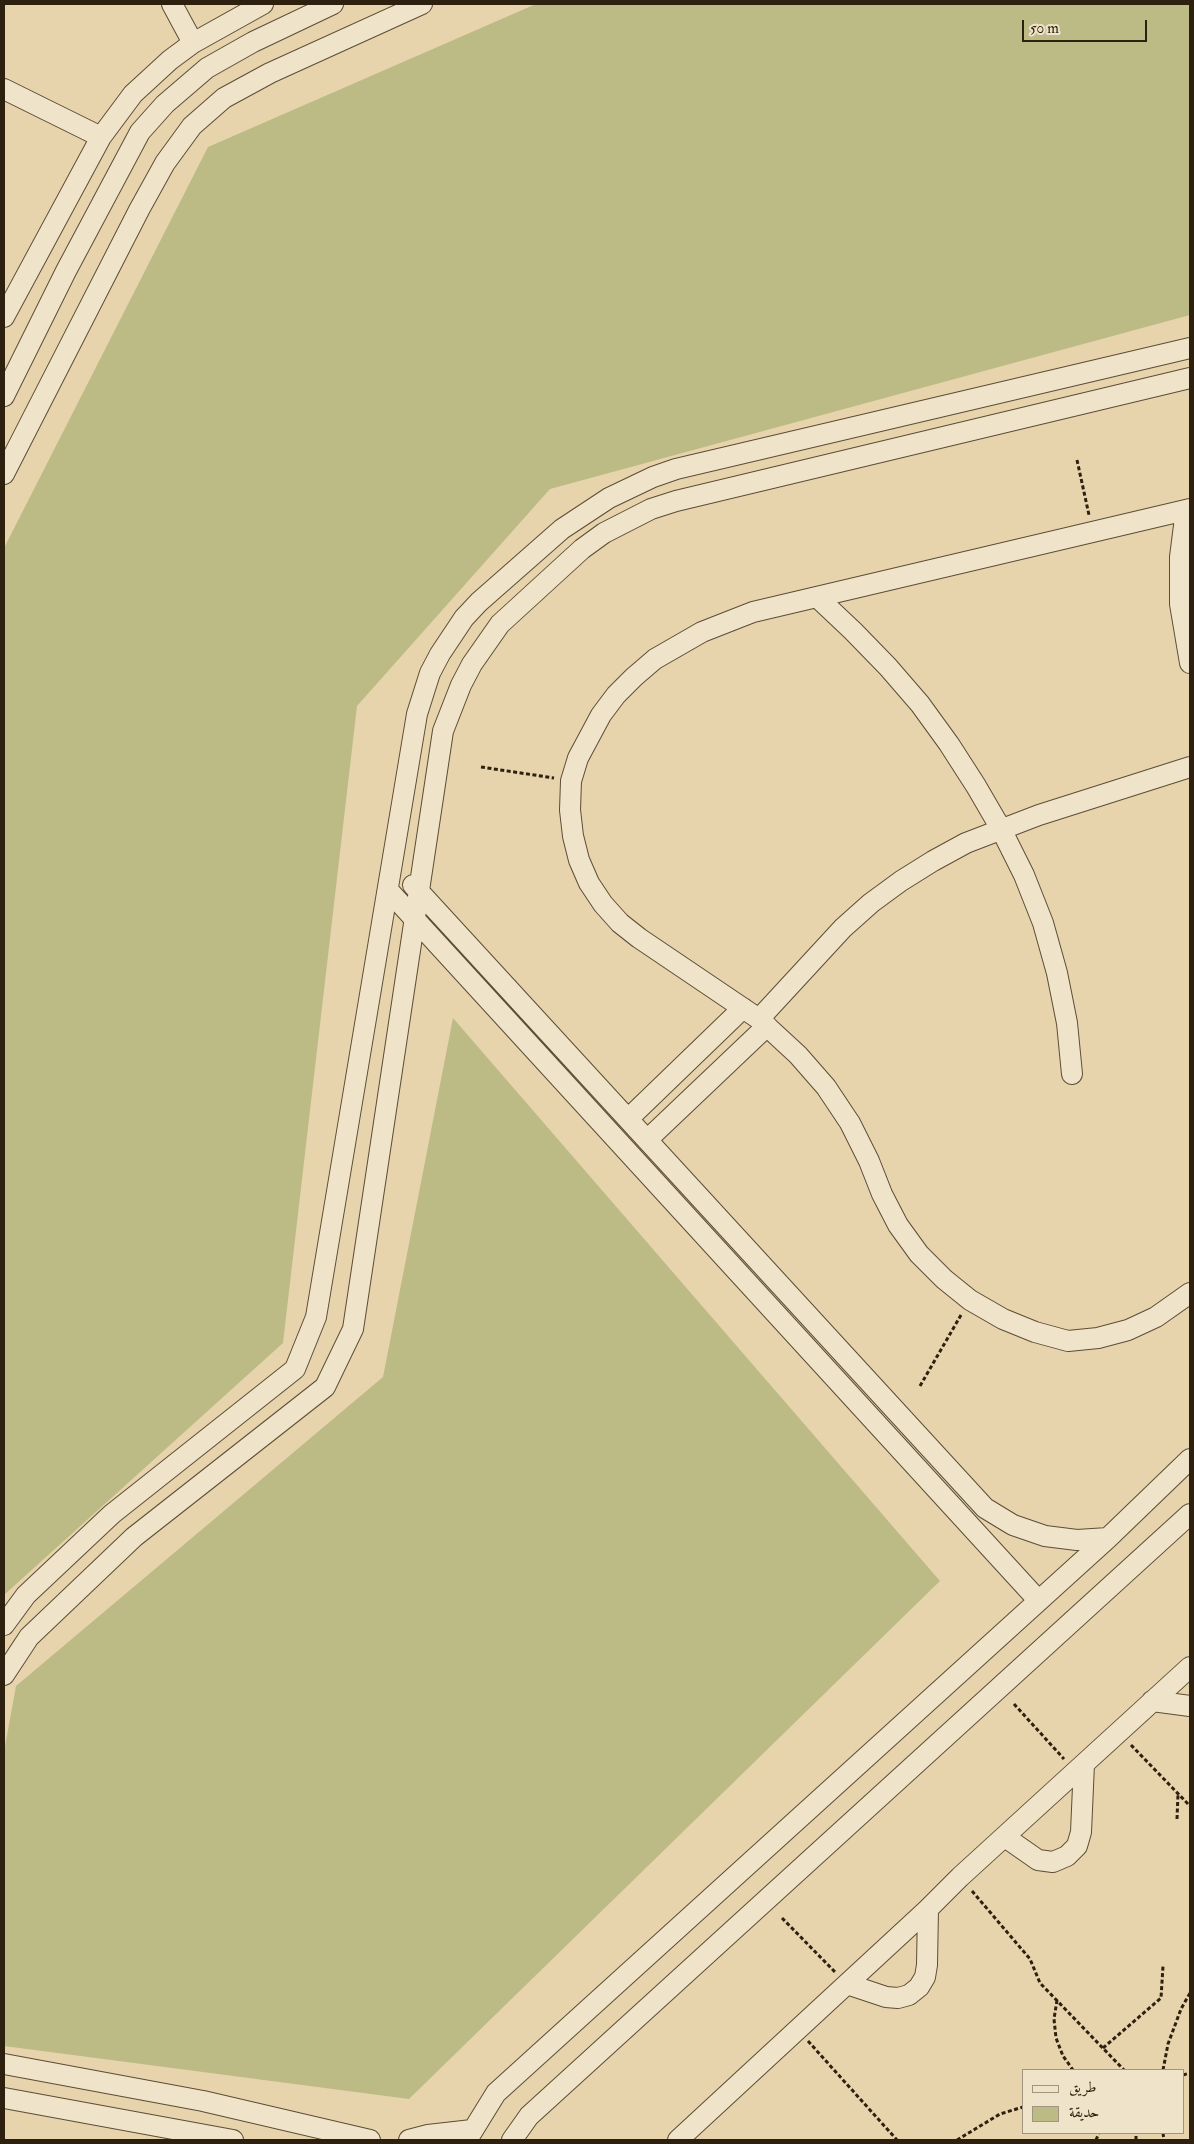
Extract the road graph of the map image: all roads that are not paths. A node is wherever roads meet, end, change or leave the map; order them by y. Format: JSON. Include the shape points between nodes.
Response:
{"nodes":[{"id":1,"x":172,"y":4,"type":"edge"},
{"id":2,"x":263,"y":4,"type":"edge"},
{"id":3,"x":333,"y":4,"type":"edge"},
{"id":4,"x":422,"y":4,"type":"edge"},
{"id":5,"x":193,"y":43,"type":"junction"},
{"id":6,"x":4,"y":89,"type":"edge"},
{"id":7,"x":101,"y":137,"type":"junction"},
{"id":8,"x":4,"y":317,"type":"edge"},
{"id":9,"x":1190,"y":348,"type":"edge"},
{"id":10,"x":1190,"y":378,"type":"edge"},
{"id":11,"x":4,"y":396,"type":"edge"},
{"id":12,"x":4,"y":474,"type":"edge"},
{"id":13,"x":1188,"y":510,"type":"edge"},
{"id":14,"x":817,"y":597,"type":"junction"},
{"id":15,"x":1190,"y":663,"type":"edge"},
{"id":16,"x":1190,"y":767,"type":"edge"},
{"id":17,"x":1001,"y":829,"type":"junction"},
{"id":18,"x":393,"y":864,"type":"junction"},
{"id":19,"x":388,"y":890,"type":"junction"},
{"id":20,"x":418,"y":892,"type":"junction"},
{"id":21,"x":415,"y":920,"type":"junction"},
{"id":22,"x":756,"y":1018,"type":"junction"},
{"id":23,"x":1072,"y":1074,"type":"dead end"},
{"id":24,"x":628,"y":1119,"type":"junction"},
{"id":25,"x":646,"y":1140,"type":"junction"},
{"id":26,"x":1190,"y":1293,"type":"edge"},
{"id":27,"x":1190,"y":1459,"type":"edge"},
{"id":28,"x":1190,"y":1514,"type":"edge"},
{"id":29,"x":1108,"y":1538,"type":"junction"},
{"id":30,"x":1038,"y":1600,"type":"junction"},
{"id":31,"x":4,"y":1625,"type":"edge"},
{"id":32,"x":1190,"y":1667,"type":"edge"},
{"id":33,"x":4,"y":1676,"type":"edge"},
{"id":34,"x":1152,"y":1701,"type":"junction"},
{"id":35,"x":1190,"y":1706,"type":"edge"},
{"id":36,"x":1080,"y":1768,"type":"junction"},
{"id":37,"x":1005,"y":1837,"type":"junction"},
{"id":38,"x":928,"y":1909,"type":"junction"},
{"id":39,"x":847,"y":1984,"type":"junction"},
{"id":40,"x":4,"y":2064,"type":"edge"},
{"id":41,"x":4,"y":2098,"type":"edge"},
{"id":42,"x":470,"y":2135,"type":"edge"},
{"id":43,"x":233,"y":2140,"type":"edge"},
{"id":44,"x":370,"y":2140,"type":"edge"},
{"id":45,"x":409,"y":2140,"type":"edge"},
{"id":46,"x":512,"y":2140,"type":"edge"},
{"id":47,"x":678,"y":2140,"type":"edge"}],
"edges":[{"from":1,"to":5,"type":"street"},
{"from":2,"to":5,"type":"street"},
{"from":3,"to":11,"type":"street","via":[[207,68],[165,104],[140,132]]},
{"from":4,"to":12,"type":"street","via":[[270,73],[224,98],[192,126],[164,163],[147,194]]},
{"from":5,"to":7,"type":"street","via":[[144,82]]},
{"from":6,"to":7,"type":"street"},
{"from":7,"to":8,"type":"street"},
{"from":9,"to":18,"type":"street","via":[[676,470],[630,487],[584,512],[480,602],[464,618],[440,654],[430,673],[417,714]]},
{"from":10,"to":20,"type":"street","via":[[676,501],[651,509],[604,533],[562,566],[500,624],[472,664],[443,731]]},
{"from":13,"to":14,"type":"street"},
{"from":13,"to":15,"type":"street","via":[[1180,557],[1180,604]]},
{"from":14,"to":17,"type":"street","via":[[888,667],[920,704],[971,778]]},
{"from":14,"to":22,"type":"street","via":[[727,621],[655,660],[628,683],[601,715],[578,758],[571,781],[570,810],[575,844],[589,883],[603,904],[639,938]]},
{"from":16,"to":17,"type":"street"},
{"from":17,"to":22,"type":"street","via":[[933,861],[871,903]]},
{"from":17,"to":23,"type":"street","via":[[1043,923],[1062,998]]},
{"from":18,"to":19,"type":"street"},
{"from":18,"to":20,"type":"street"},
{"from":19,"to":21,"type":"street"},
{"from":19,"to":31,"type":"street","via":[[316,1317],[294,1369],[112,1514],[26,1595]]},
{"from":20,"to":21,"type":"street"},
{"from":20,"to":24,"type":"street"},
{"from":21,"to":30,"type":"street"},
{"from":21,"to":33,"type":"street","via":[[353,1330],[325,1387],[134,1537],[28,1637]]},
{"from":22,"to":24,"type":"street"},
{"from":22,"to":25,"type":"street"},
{"from":22,"to":26,"type":"street","via":[[798,1055],[826,1087],[850,1123],[898,1225],[919,1254],[970,1300],[1003,1319],[1068,1341],[1128,1330],[1156,1317]]},
{"from":24,"to":25,"type":"street"},
{"from":25,"to":29,"type":"street","via":[[984,1508],[1013,1525],[1045,1536],[1077,1540]]},
{"from":27,"to":29,"type":"street"},
{"from":28,"to":46,"type":"street","via":[[528,2116]]},
{"from":29,"to":30,"type":"street"},
{"from":30,"to":42,"type":"street","via":[[496,2093]]},
{"from":32,"to":34,"type":"street"},
{"from":34,"to":35,"type":"street"},
{"from":34,"to":36,"type":"street"},
{"from":36,"to":37,"type":"street"},
{"from":36,"to":37,"type":"street","via":[[1081,1832],[1077,1846],[1067,1856],[1053,1862],[1038,1860]]},
{"from":37,"to":38,"type":"street"},
{"from":38,"to":39,"type":"street"},
{"from":38,"to":39,"type":"street","via":[[927,1965],[919,1987],[910,1995],[898,1998]]},
{"from":39,"to":47,"type":"street"},
{"from":40,"to":44,"type":"street","via":[[203,2101]]},
{"from":41,"to":43,"type":"street"},
{"from":42,"to":45,"type":"street","via":[[428,2135]]}]}
